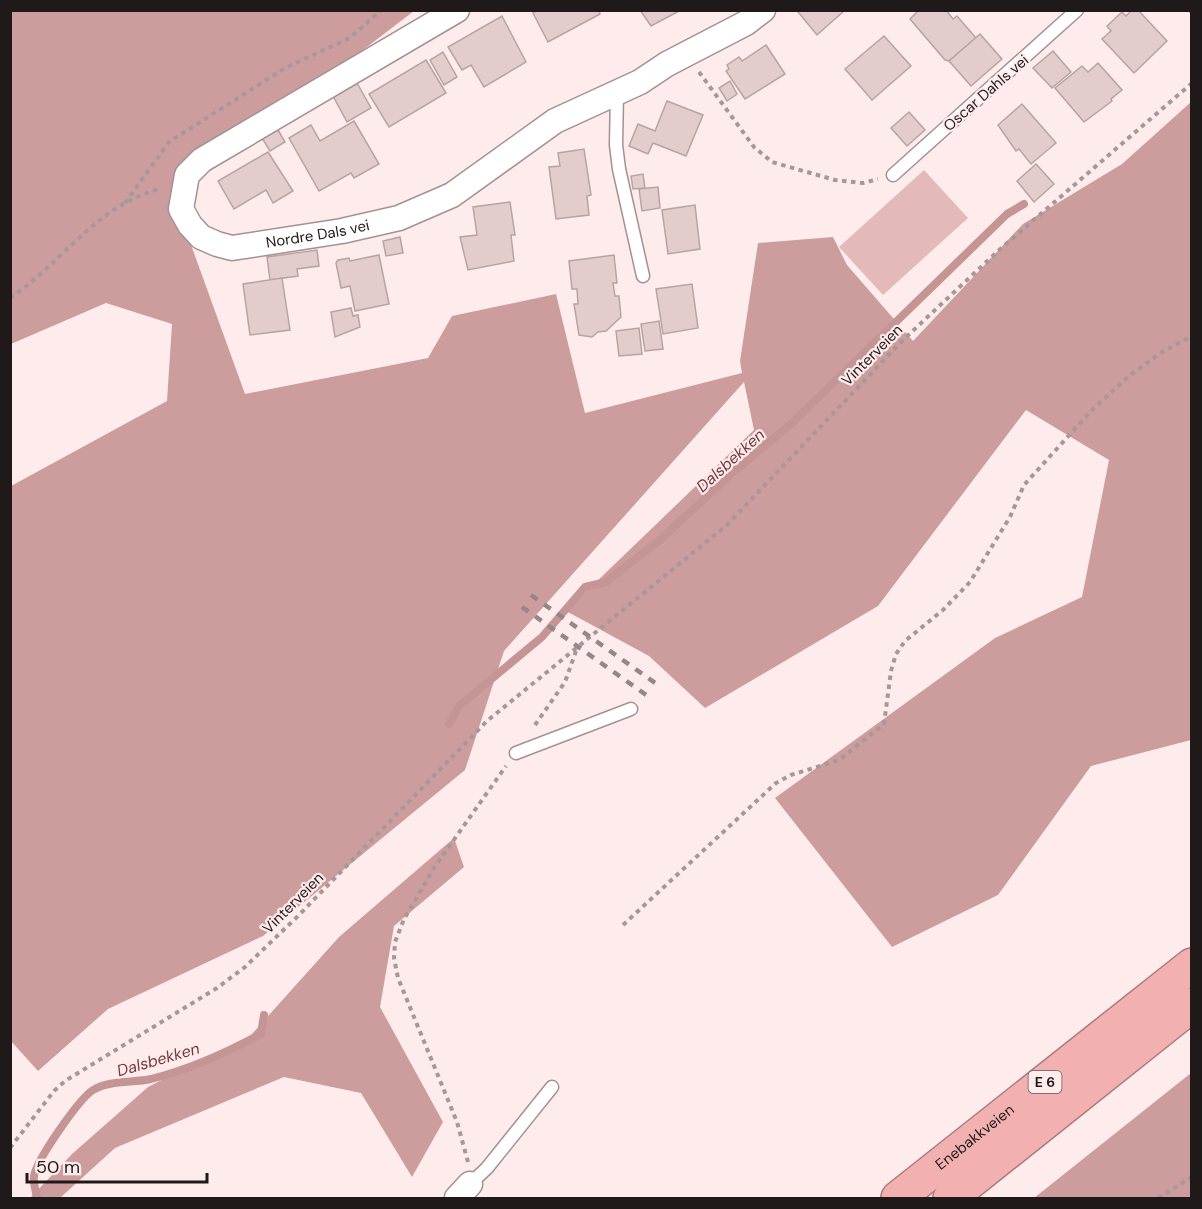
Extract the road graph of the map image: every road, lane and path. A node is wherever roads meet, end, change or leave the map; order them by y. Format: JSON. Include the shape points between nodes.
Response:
{"nodes":[{"id":1,"x":381,"y":10,"type":"edge"},
{"id":2,"x":457,"y":10,"type":"edge"},
{"id":3,"x":763,"y":10,"type":"edge"},
{"id":4,"x":1077,"y":10,"type":"edge"},
{"id":5,"x":686,"y":55,"type":"junction"},
{"id":6,"x":1191,"y":83,"type":"edge"},
{"id":7,"x":617,"y":91,"type":"junction"},
{"id":8,"x":187,"y":175,"type":"junction"},
{"id":9,"x":893,"y":175,"type":"joint"},
{"id":10,"x":125,"y":203,"type":"junction"},
{"id":11,"x":643,"y":276,"type":"dead end"},
{"id":12,"x":10,"y":298,"type":"edge"},
{"id":13,"x":1191,"y":336,"type":"edge"},
{"id":14,"x":576,"y":650,"type":"junction"},
{"id":15,"x":631,"y":709,"type":"dead end"},
{"id":16,"x":516,"y":753,"type":"junction"},
{"id":17,"x":623,"y":926,"type":"dead end"},
{"id":18,"x":1191,"y":965,"type":"edge"},
{"id":19,"x":1191,"y":1005,"type":"edge"},
{"id":20,"x":552,"y":1086,"type":"dead end"},
{"id":21,"x":10,"y":1148,"type":"edge"},
{"id":22,"x":1191,"y":1177,"type":"edge"},
{"id":23,"x":464,"y":1191,"type":"edge"},
{"id":24,"x":898,"y":1198,"type":"edge"},
{"id":25,"x":950,"y":1198,"type":"edge"},
{"id":26,"x":1158,"y":1198,"type":"edge"}],
"edges":[{"from":1,"to":10,"type":"path","via":[[350,38],[285,68],[169,142]]},
{"from":2,"to":8,"type":"street","via":[[226,144]]},
{"from":3,"to":5,"type":"street","name":"Nordre Dals vei"},
{"from":4,"to":9,"type":"lane","name":"Oscar Dahls vei"},
{"from":5,"to":7,"type":"street","name":"Nordre Dals vei"},
{"from":5,"to":9,"type":"path","via":[[754,147],[772,162],[852,183]]},
{"from":6,"to":14,"type":"path","name":"Vinterveien","via":[[998,251],[903,340],[727,525]]},
{"from":7,"to":8,"type":"street","name":"Nordre Dals vei","via":[[555,121],[445,199],[399,218],[342,231],[232,248],[217,244],[201,237],[181,209]]},
{"from":7,"to":11,"type":"lane","via":[[618,157]]},
{"from":8,"to":10,"type":"path"},
{"from":10,"to":12,"type":"path","via":[[106,213],[51,266]]},
{"from":13,"to":17,"type":"path","via":[[1162,351],[1129,376],[1092,410],[1024,485],[1010,517],[970,582],[904,641],[896,654],[884,724],[874,735],[839,760],[776,783]]},
{"from":14,"to":16,"type":"path","via":[[565,682]]},
{"from":14,"to":21,"type":"path","name":"Vinterveien","via":[[487,721],[245,967],[54,1090]]},
{"from":15,"to":16,"type":"lane"},
{"from":16,"to":23,"type":"path","via":[[418,892],[396,942],[394,958],[398,978],[458,1122],[468,1161]]},
{"from":18,"to":24,"type":"highway","name":"Enebakkveien","number":"E 6"},
{"from":19,"to":25,"type":"highway","name":"Enebakkveien","number":"E 6"},
{"from":20,"to":23,"type":"lane","via":[[494,1160]]},
{"from":22,"to":26,"type":"path"}]}
